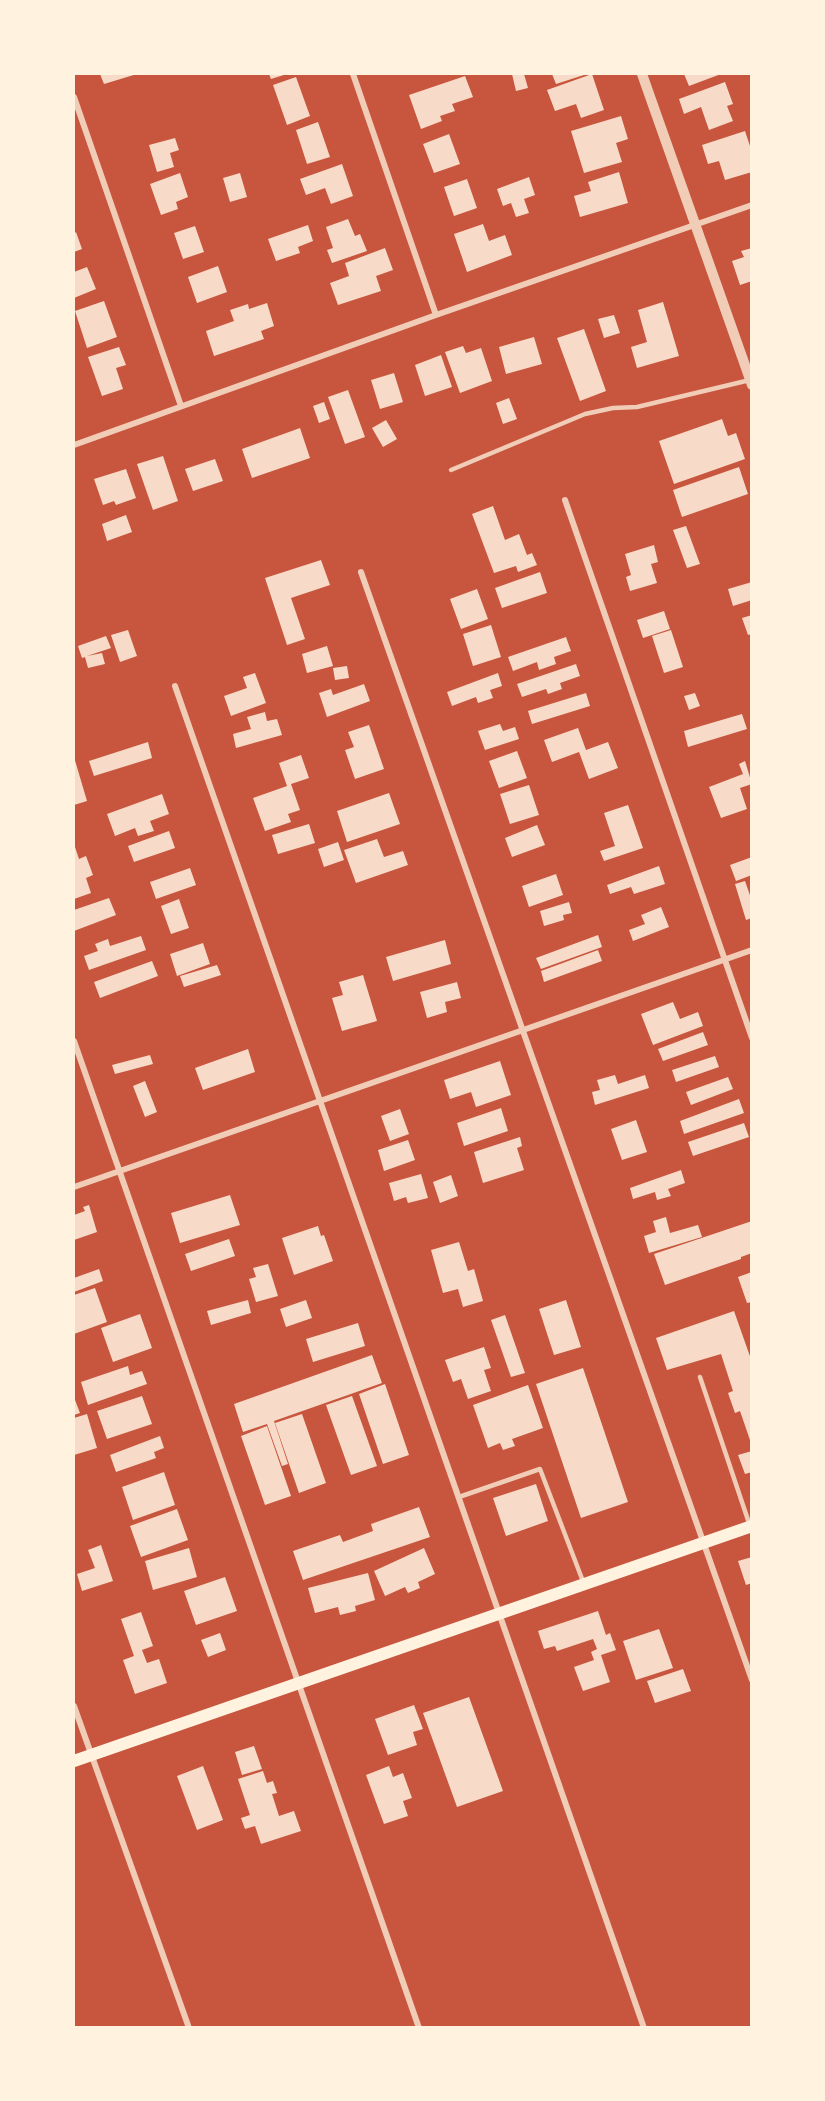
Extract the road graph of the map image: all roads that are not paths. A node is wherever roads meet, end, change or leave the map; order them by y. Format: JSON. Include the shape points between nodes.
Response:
{"nodes":[{"id":1,"x":353,"y":74,"type":"edge"},
{"id":2,"x":642,"y":74,"type":"edge"},
{"id":3,"x":74,"y":98,"type":"edge"},
{"id":4,"x":752,"y":205,"type":"edge"},
{"id":5,"x":695,"y":225,"type":"junction"},
{"id":6,"x":436,"y":315,"type":"junction"},
{"id":7,"x":751,"y":382,"type":"edge"},
{"id":8,"x":181,"y":406,"type":"junction"},
{"id":9,"x":74,"y":445,"type":"edge"},
{"id":10,"x":451,"y":470,"type":"dead end"},
{"id":11,"x":565,"y":500,"type":"dead end"},
{"id":12,"x":361,"y":572,"type":"dead end"},
{"id":13,"x":175,"y":686,"type":"dead end"},
{"id":14,"x":752,"y":950,"type":"edge"},
{"id":15,"x":724,"y":959,"type":"junction"},
{"id":16,"x":523,"y":1030,"type":"junction"},
{"id":17,"x":752,"y":1038,"type":"edge"},
{"id":18,"x":74,"y":1041,"type":"edge"},
{"id":19,"x":320,"y":1101,"type":"junction"},
{"id":20,"x":119,"y":1171,"type":"junction"},
{"id":21,"x":74,"y":1187,"type":"edge"},
{"id":22,"x":700,"y":1377,"type":"dead end"},
{"id":23,"x":459,"y":1497,"type":"junction"},
{"id":24,"x":751,"y":1526,"type":"edge"},
{"id":25,"x":703,"y":1543,"type":"junction"},
{"id":26,"x":584,"y":1584,"type":"junction"},
{"id":27,"x":500,"y":1614,"type":"junction"},
{"id":28,"x":752,"y":1680,"type":"edge"},
{"id":29,"x":300,"y":1684,"type":"junction"},
{"id":30,"x":74,"y":1706,"type":"edge"},
{"id":31,"x":91,"y":1756,"type":"junction"},
{"id":32,"x":74,"y":1761,"type":"edge"},
{"id":33,"x":189,"y":2028,"type":"edge"},
{"id":34,"x":419,"y":2028,"type":"edge"},
{"id":35,"x":644,"y":2028,"type":"edge"}],
"edges":[{"from":1,"to":6,"type":"street"},
{"from":2,"to":5,"type":"street"},
{"from":3,"to":8,"type":"street"},
{"from":4,"to":5,"type":"street"},
{"from":5,"to":6,"type":"street"},
{"from":5,"to":7,"type":"street"},
{"from":6,"to":8,"type":"street"},
{"from":7,"to":10,"type":"lane","via":[[636,408],[585,414]]},
{"from":8,"to":9,"type":"street"},
{"from":11,"to":15,"type":"street"},
{"from":12,"to":16,"type":"street"},
{"from":13,"to":19,"type":"street"},
{"from":14,"to":15,"type":"street"},
{"from":15,"to":16,"type":"street"},
{"from":15,"to":17,"type":"street"},
{"from":16,"to":19,"type":"street"},
{"from":16,"to":25,"type":"street"},
{"from":18,"to":20,"type":"street"},
{"from":19,"to":20,"type":"street"},
{"from":19,"to":23,"type":"street"},
{"from":20,"to":21,"type":"street"},
{"from":20,"to":29,"type":"street"},
{"from":22,"to":24,"type":"lane"},
{"from":23,"to":26,"type":"lane","via":[[540,1469]]},
{"from":23,"to":27,"type":"street"},
{"from":24,"to":25,"type":"main road"},
{"from":25,"to":26,"type":"main road"},
{"from":25,"to":28,"type":"street"},
{"from":26,"to":27,"type":"main road"},
{"from":27,"to":29,"type":"main road"},
{"from":27,"to":35,"type":"street"},
{"from":29,"to":31,"type":"main road"},
{"from":29,"to":34,"type":"street"},
{"from":30,"to":31,"type":"street"},
{"from":31,"to":32,"type":"main road"},
{"from":31,"to":33,"type":"street"}]}
